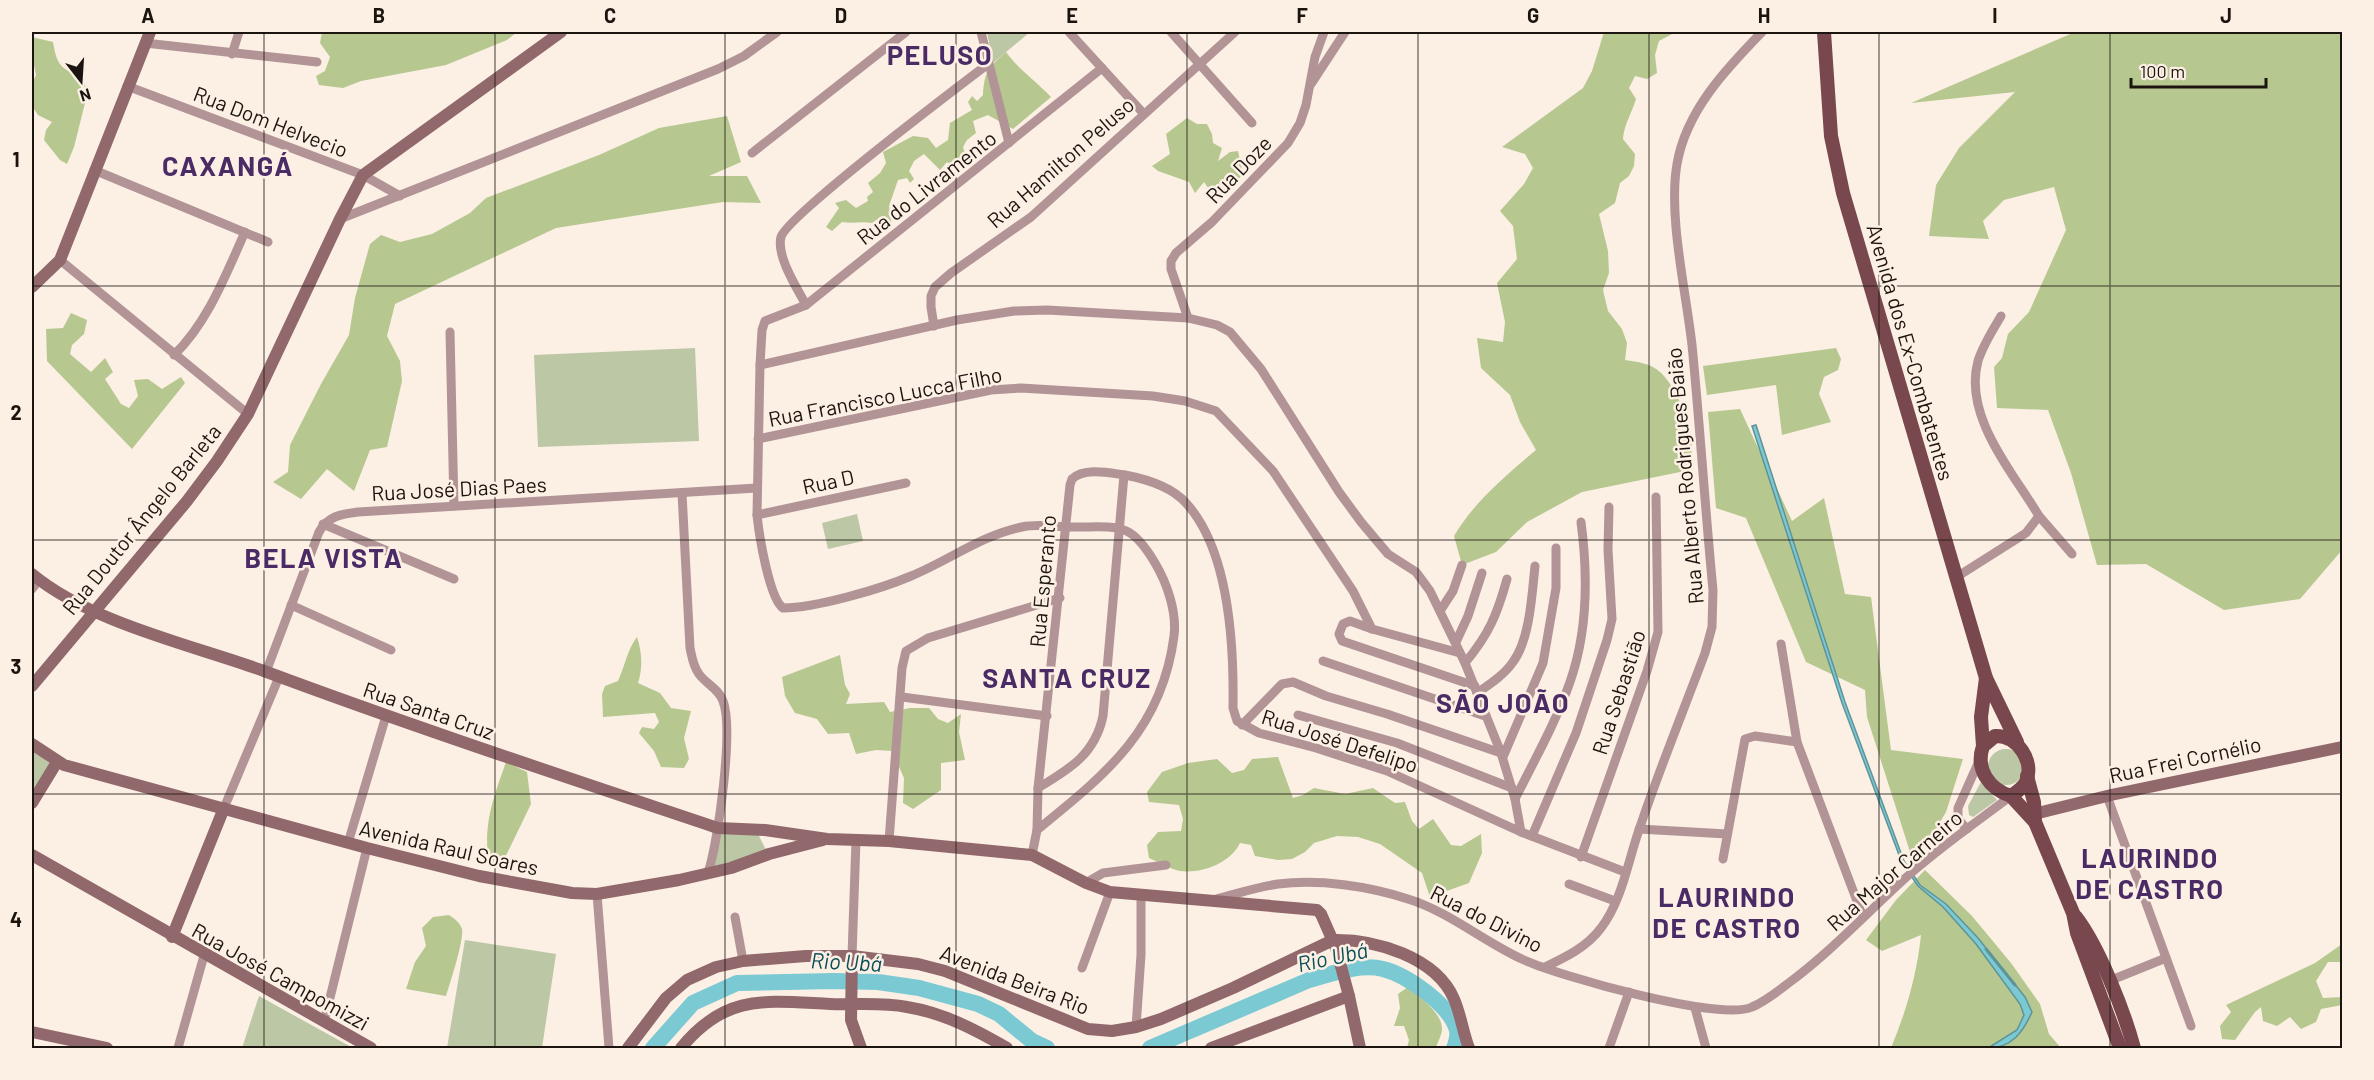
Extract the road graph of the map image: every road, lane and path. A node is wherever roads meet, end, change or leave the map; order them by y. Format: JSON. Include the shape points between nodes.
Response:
{"nodes":[{"id":1,"x":239,"y":32,"type":"edge"},
{"id":2,"x":561,"y":32,"type":"edge"},
{"id":3,"x":777,"y":32,"type":"edge"},
{"id":4,"x":906,"y":32,"type":"edge"},
{"id":5,"x":981,"y":32,"type":"edge"},
{"id":6,"x":1069,"y":32,"type":"edge"},
{"id":7,"x":1171,"y":32,"type":"edge"},
{"id":8,"x":1234,"y":32,"type":"edge"},
{"id":9,"x":1324,"y":32,"type":"edge"},
{"id":10,"x":1345,"y":32,"type":"edge"},
{"id":11,"x":1762,"y":32,"type":"edge"},
{"id":12,"x":1824,"y":32,"type":"edge"},
{"id":13,"x":147,"y":37,"type":"edge"},
{"id":14,"x":232,"y":54,"type":"junction"},
{"id":15,"x":316,"y":62,"type":"dead end"},
{"id":16,"x":1199,"y":63,"type":"junction"},
{"id":17,"x":988,"y":64,"type":"junction"},
{"id":18,"x":1102,"y":68,"type":"junction"},
{"id":19,"x":127,"y":86,"type":"junction"},
{"id":20,"x":1310,"y":86,"type":"junction"},
{"id":21,"x":1143,"y":113,"type":"junction"},
{"id":22,"x":1252,"y":123,"type":"dead end"},
{"id":23,"x":1009,"y":143,"type":"junction"},
{"id":24,"x":752,"y":153,"type":"dead end"},
{"id":25,"x":94,"y":170,"type":"junction"},
{"id":26,"x":363,"y":175,"type":"junction"},
{"id":27,"x":400,"y":196,"type":"junction"},
{"id":28,"x":340,"y":219,"type":"junction"},
{"id":29,"x":245,"y":232,"type":"junction"},
{"id":30,"x":268,"y":242,"type":"dead end"},
{"id":31,"x":60,"y":260,"type":"junction"},
{"id":32,"x":32,"y":287,"type":"edge"},
{"id":33,"x":806,"y":305,"type":"junction"},
{"id":34,"x":2001,"y":316,"type":"dead end"},
{"id":35,"x":1188,"y":318,"type":"junction"},
{"id":36,"x":934,"y":326,"type":"junction"},
{"id":37,"x":450,"y":332,"type":"dead end"},
{"id":38,"x":174,"y":355,"type":"junction"},
{"id":39,"x":760,"y":365,"type":"junction"},
{"id":40,"x":248,"y":414,"type":"junction"},
{"id":41,"x":758,"y":439,"type":"junction"},
{"id":42,"x":1124,"y":475,"type":"junction"},
{"id":43,"x":1072,"y":479,"type":"joint"},
{"id":44,"x":906,"y":483,"type":"dead end"},
{"id":45,"x":757,"y":488,"type":"junction"},
{"id":46,"x":682,"y":493,"type":"junction"},
{"id":47,"x":1656,"y":497,"type":"dead end"},
{"id":48,"x":454,"y":506,"type":"junction"},
{"id":49,"x":1609,"y":507,"type":"dead end"},
{"id":50,"x":757,"y":515,"type":"junction"},
{"id":51,"x":2039,"y":516,"type":"junction"},
{"id":52,"x":1581,"y":522,"type":"dead end"},
{"id":53,"x":323,"y":524,"type":"junction"},
{"id":54,"x":1065,"y":527,"type":"junction"},
{"id":55,"x":1120,"y":527,"type":"junction"},
{"id":56,"x":1556,"y":548,"type":"dead end"},
{"id":57,"x":2072,"y":554,"type":"dead end"},
{"id":58,"x":1462,"y":565,"type":"dead end"},
{"id":59,"x":1534,"y":566,"type":"dead end"},
{"id":60,"x":1482,"y":573,"type":"dead end"},
{"id":61,"x":1955,"y":578,"type":"junction"},
{"id":62,"x":454,"y":579,"type":"dead end"},
{"id":63,"x":1507,"y":579,"type":"dead end"},
{"id":64,"x":34,"y":581,"type":"edge"},
{"id":65,"x":1060,"y":598,"type":"junction"},
{"id":66,"x":291,"y":605,"type":"junction"},
{"id":67,"x":1440,"y":610,"type":"junction"},
{"id":68,"x":93,"y":611,"type":"junction"},
{"id":69,"x":1372,"y":629,"type":"junction"},
{"id":70,"x":1455,"y":642,"type":"junction"},
{"id":71,"x":1781,"y":644,"type":"dead end"},
{"id":72,"x":391,"y":650,"type":"dead end"},
{"id":73,"x":1460,"y":653,"type":"junction"},
{"id":74,"x":1323,"y":661,"type":"dead end"},
{"id":75,"x":1465,"y":663,"type":"junction"},
{"id":76,"x":266,"y":672,"type":"junction"},
{"id":77,"x":279,"y":677,"type":"junction"},
{"id":78,"x":1986,"y":678,"type":"junction"},
{"id":79,"x":32,"y":686,"type":"edge"},
{"id":80,"x":1476,"y":690,"type":"junction"},
{"id":81,"x":902,"y":697,"type":"junction"},
{"id":82,"x":386,"y":716,"type":"junction"},
{"id":83,"x":1047,"y":716,"type":"junction"},
{"id":84,"x":1298,"y":716,"type":"dead end"},
{"id":85,"x":1485,"y":716,"type":"junction"},
{"id":86,"x":1242,"y":725,"type":"junction"},
{"id":87,"x":1797,"y":742,"type":"junction"},
{"id":88,"x":2018,"y":742,"type":"junction"},
{"id":89,"x":32,"y":744,"type":"edge"},
{"id":90,"x":2343,"y":747,"type":"edge"},
{"id":91,"x":1982,"y":752,"type":"junction"},
{"id":92,"x":1502,"y":755,"type":"junction"},
{"id":93,"x":61,"y":764,"type":"junction"},
{"id":94,"x":2027,"y":776,"type":"junction"},
{"id":95,"x":1038,"y":788,"type":"junction"},
{"id":96,"x":1512,"y":788,"type":"junction"},
{"id":97,"x":2011,"y":796,"type":"junction"},
{"id":98,"x":2107,"y":796,"type":"junction"},
{"id":99,"x":1515,"y":799,"type":"junction"},
{"id":100,"x":32,"y":803,"type":"edge"},
{"id":101,"x":224,"y":808,"type":"junction"},
{"id":102,"x":2036,"y":812,"type":"junction"},
{"id":103,"x":718,"y":828,"type":"junction"},
{"id":104,"x":1639,"y":829,"type":"junction"},
{"id":105,"x":1967,"y":829,"type":"junction"},
{"id":106,"x":765,"y":830,"type":"junction"},
{"id":107,"x":1037,"y":830,"type":"junction"},
{"id":108,"x":1521,"y":832,"type":"junction"},
{"id":109,"x":1727,"y":834,"type":"junction"},
{"id":110,"x":1532,"y":836,"type":"junction"},
{"id":111,"x":827,"y":839,"type":"junction"},
{"id":112,"x":856,"y":840,"type":"junction"},
{"id":113,"x":890,"y":841,"type":"junction"},
{"id":114,"x":348,"y":843,"type":"junction"},
{"id":115,"x":367,"y":849,"type":"junction"},
{"id":116,"x":770,"y":854,"type":"junction"},
{"id":117,"x":32,"y":855,"type":"edge"},
{"id":118,"x":1032,"y":855,"type":"junction"},
{"id":119,"x":1581,"y":857,"type":"junction"},
{"id":120,"x":1723,"y":859,"type":"dead end"},
{"id":121,"x":1166,"y":865,"type":"dead end"},
{"id":122,"x":1625,"y":872,"type":"junction"},
{"id":123,"x":708,"y":873,"type":"junction"},
{"id":124,"x":1086,"y":883,"type":"junction"},
{"id":125,"x":1569,"y":884,"type":"dead end"},
{"id":126,"x":1110,"y":892,"type":"junction"},
{"id":127,"x":597,"y":894,"type":"junction"},
{"id":128,"x":1141,"y":895,"type":"junction"},
{"id":129,"x":1215,"y":900,"type":"junction"},
{"id":130,"x":1615,"y":901,"type":"junction"},
{"id":131,"x":2073,"y":913,"type":"junction"},
{"id":132,"x":735,"y":917,"type":"dead end"},
{"id":133,"x":1863,"y":917,"type":"junction"},
{"id":134,"x":172,"y":937,"type":"junction"},
{"id":135,"x":1335,"y":944,"type":"junction"},
{"id":136,"x":205,"y":952,"type":"junction"},
{"id":137,"x":2166,"y":958,"type":"junction"},
{"id":138,"x":743,"y":961,"type":"junction"},
{"id":139,"x":852,"y":961,"type":"junction"},
{"id":140,"x":1545,"y":967,"type":"junction"},
{"id":141,"x":1082,"y":968,"type":"dead end"},
{"id":142,"x":2109,"y":981,"type":"junction"},
{"id":143,"x":1348,"y":991,"type":"junction"},
{"id":144,"x":1629,"y":992,"type":"junction"},
{"id":145,"x":850,"y":999,"type":"junction"},
{"id":146,"x":1695,"y":1008,"type":"junction"},
{"id":147,"x":1741,"y":1011,"type":"joint"},
{"id":148,"x":324,"y":1022,"type":"junction"},
{"id":149,"x":2191,"y":1026,"type":"dead end"},
{"id":150,"x":1136,"y":1028,"type":"junction"},
{"id":151,"x":32,"y":1032,"type":"edge"},
{"id":152,"x":2117,"y":1046,"type":"edge"},
{"id":153,"x":685,"y":1047,"type":"edge"},
{"id":154,"x":107,"y":1048,"type":"edge"},
{"id":155,"x":178,"y":1048,"type":"edge"},
{"id":156,"x":371,"y":1048,"type":"edge"},
{"id":157,"x":609,"y":1048,"type":"edge"},
{"id":158,"x":628,"y":1048,"type":"edge"},
{"id":159,"x":861,"y":1048,"type":"edge"},
{"id":160,"x":1007,"y":1048,"type":"edge"},
{"id":161,"x":1211,"y":1048,"type":"edge"},
{"id":162,"x":1360,"y":1048,"type":"edge"},
{"id":163,"x":1469,"y":1048,"type":"edge"},
{"id":164,"x":1609,"y":1048,"type":"edge"},
{"id":165,"x":1706,"y":1048,"type":"edge"},
{"id":166,"x":2134,"y":1048,"type":"edge"}],
"edges":[{"from":1,"to":14,"type":"street"},
{"from":2,"to":26,"type":"street"},
{"from":3,"to":27,"type":"street","via":[[718,69]]},
{"from":4,"to":24,"type":"street"},
{"from":5,"to":17,"type":"street"},
{"from":6,"to":18,"type":"street"},
{"from":7,"to":16,"type":"street"},
{"from":8,"to":16,"type":"street","name":"Rua Hamilton Peluso"},
{"from":9,"to":20,"type":"street","name":"Rua Doze"},
{"from":10,"to":20,"type":"street"},
{"from":11,"to":104,"type":"street","name":"Rua Alberto Rodrigues Baião","via":[[1702,103],[1677,163],[1678,237],[1692,345],[1714,606],[1705,653]]},
{"from":12,"to":61,"type":"main road","name":"Avenida dos Ex-Combatentes","via":[[1834,158]]},
{"from":13,"to":14,"type":"street"},
{"from":13,"to":19,"type":"street"},
{"from":14,"to":15,"type":"street"},
{"from":16,"to":21,"type":"street","name":"Rua Hamilton Peluso"},
{"from":16,"to":22,"type":"street"},
{"from":17,"to":23,"type":"street"},
{"from":17,"to":33,"type":"street","via":[[829,190],[784,231],[783,259]]},
{"from":18,"to":21,"type":"street"},
{"from":18,"to":23,"type":"street","name":"Rua do Livramento"},
{"from":19,"to":25,"type":"street"},
{"from":19,"to":26,"type":"street","name":"Rua Dom Helvecio"},
{"from":20,"to":35,"type":"street","name":"Rua Doze","via":[[1300,123],[1288,143],[1171,261]]},
{"from":21,"to":36,"type":"street","name":"Rua Hamilton Peluso","via":[[1031,217],[935,287],[931,296]]},
{"from":23,"to":33,"type":"street","name":"Rua do Livramento"},
{"from":25,"to":29,"type":"street"},
{"from":25,"to":31,"type":"street"},
{"from":26,"to":27,"type":"street","name":"Rua Dom Helvecio"},
{"from":26,"to":28,"type":"street","name":"Rua Doutor Ângelo Barleta"},
{"from":27,"to":28,"type":"street"},
{"from":28,"to":40,"type":"street","name":"Rua Doutor Ângelo Barleta"},
{"from":29,"to":30,"type":"street"},
{"from":29,"to":38,"type":"street","via":[[206,312]]},
{"from":31,"to":32,"type":"street"},
{"from":31,"to":38,"type":"street"},
{"from":33,"to":39,"type":"street","name":"Rua do Livramento","via":[[765,321]]},
{"from":34,"to":51,"type":"street","via":[[1978,363],[1978,407],[1988,434]]},
{"from":35,"to":36,"type":"street","via":[[1014,311]]},
{"from":35,"to":67,"type":"street","via":[[1230,332],[1261,369],[1361,522],[1388,554],[1416,572]]},
{"from":36,"to":39,"type":"street"},
{"from":37,"to":48,"type":"street"},
{"from":38,"to":40,"type":"street"},
{"from":39,"to":41,"type":"street"},
{"from":40,"to":68,"type":"street","name":"Rua Doutor Ângelo Barleta","via":[[187,501]]},
{"from":41,"to":45,"type":"street"},
{"from":41,"to":69,"type":"street","name":"Rua Francisco Lucca Filho","via":[[968,394],[1011,389],[1153,396],[1204,406],[1226,421],[1273,471],[1353,591]]},
{"from":42,"to":43,"type":"street","name":"Rua José Defelipo","via":[[1081,473]]},
{"from":42,"to":55,"type":"street"},
{"from":42,"to":86,"type":"street","name":"Rua José Defelipo","via":[[1154,482],[1185,501],[1204,532],[1227,599],[1233,708]]},
{"from":43,"to":54,"type":"street","name":"Rua Esperanto"},
{"from":44,"to":50,"type":"street","name":"Rua D"},
{"from":45,"to":46,"type":"street","name":"Rua José Dias Paes"},
{"from":45,"to":50,"type":"street"},
{"from":46,"to":48,"type":"street","name":"Rua José Dias Paes"},
{"from":46,"to":103,"type":"street","via":[[693,664],[721,696],[726,715]]},
{"from":47,"to":119,"type":"street","name":"Rua Sebastião","via":[[1656,640]]},
{"from":48,"to":53,"type":"street","name":"Rua José Dias Paes","via":[[346,514]]},
{"from":49,"to":110,"type":"street","via":[[1612,619],[1576,733]]},
{"from":50,"to":54,"type":"street","via":[[774,593],[783,608],[892,583],[972,545],[1022,527]]},
{"from":51,"to":57,"type":"street"},
{"from":51,"to":61,"type":"street","via":[[2026,533]]},
{"from":52,"to":99,"type":"street","via":[[1585,586],[1580,648],[1557,714]]},
{"from":53,"to":62,"type":"street"},
{"from":53,"to":66,"type":"street"},
{"from":54,"to":55,"type":"street"},
{"from":54,"to":65,"type":"street","name":"Rua Esperanto"},
{"from":55,"to":95,"type":"street","via":[[1099,733],[1080,759]]},
{"from":55,"to":107,"type":"street","via":[[1137,538],[1167,588],[1175,632],[1171,661],[1162,691],[1134,739],[1083,793]]},
{"from":56,"to":92,"type":"street","via":[[1556,588],[1543,663]]},
{"from":58,"to":67,"type":"street","via":[[1453,591]]},
{"from":59,"to":80,"type":"street","via":[[1529,614],[1514,661],[1503,674]]},
{"from":60,"to":70,"type":"street"},
{"from":61,"to":78,"type":"main road","name":"Avenida dos Ex-Combatentes"},
{"from":63,"to":75,"type":"street","via":[[1486,637]]},
{"from":64,"to":68,"type":"street","name":"Rua Santa Cruz"},
{"from":65,"to":81,"type":"street","via":[[914,645],[903,659]]},
{"from":65,"to":83,"type":"street","name":"Rua Esperanto"},
{"from":66,"to":72,"type":"street"},
{"from":66,"to":76,"type":"street"},
{"from":67,"to":70,"type":"street"},
{"from":68,"to":76,"type":"street","name":"Rua Santa Cruz"},
{"from":68,"to":79,"type":"street","name":"Rua Doutor Ângelo Barleta"},
{"from":69,"to":73,"type":"street"},
{"from":69,"to":80,"type":"street","via":[[1347,621],[1339,634],[1342,640]]},
{"from":70,"to":73,"type":"street"},
{"from":71,"to":87,"type":"street"},
{"from":73,"to":75,"type":"street"},
{"from":74,"to":85,"type":"street"},
{"from":75,"to":80,"type":"street"},
{"from":76,"to":77,"type":"street","name":"Rua Santa Cruz"},
{"from":77,"to":82,"type":"street","name":"Rua Santa Cruz"},
{"from":77,"to":101,"type":"street"},
{"from":78,"to":88,"type":"main road","name":"Avenida dos Ex-Combatentes"},
{"from":78,"to":91,"type":"main road","name":"Avenida dos Ex-Combatentes"},
{"from":80,"to":85,"type":"street"},
{"from":81,"to":83,"type":"street"},
{"from":81,"to":113,"type":"street"},
{"from":82,"to":103,"type":"street","name":"Rua Santa Cruz"},
{"from":82,"to":114,"type":"street"},
{"from":83,"to":95,"type":"street","name":"Rua Esperanto"},
{"from":84,"to":96,"type":"street","via":[[1397,743]]},
{"from":85,"to":92,"type":"street"},
{"from":86,"to":92,"type":"street","via":[[1276,689],[1293,681],[1326,696]]},
{"from":86,"to":108,"type":"street","name":"Rua José Defelipo","via":[[1387,771]]},
{"from":87,"to":109,"type":"street","via":[[1755,736],[1745,739]]},
{"from":87,"to":133,"type":"street"},
{"from":88,"to":91,"type":"main road","via":[[1995,736]]},
{"from":88,"to":94,"type":"main road"},
{"from":89,"to":93,"type":"street"},
{"from":90,"to":98,"type":"street","name":"Rua Frei Cornélio"},
{"from":91,"to":97,"type":"main road","via":[[1983,771],[1992,787]]},
{"from":91,"to":105,"type":"street","name":"Rua Major Carneiro","via":[[1961,801],[1958,819]]},
{"from":92,"to":96,"type":"street"},
{"from":93,"to":100,"type":"street"},
{"from":93,"to":101,"type":"street","name":"Avenida Raul Soares"},
{"from":94,"to":97,"type":"main road","via":[[2022,788]]},
{"from":94,"to":102,"type":"main road"},
{"from":95,"to":107,"type":"street","name":"Rua Esperanto"},
{"from":96,"to":99,"type":"street"},
{"from":97,"to":102,"type":"main road"},
{"from":97,"to":105,"type":"street","name":"Rua Major Carneiro"},
{"from":98,"to":102,"type":"street","name":"Rua Frei Cornélio"},
{"from":98,"to":137,"type":"street"},
{"from":99,"to":108,"type":"street"},
{"from":101,"to":114,"type":"street","name":"Avenida Raul Soares"},
{"from":101,"to":134,"type":"street"},
{"from":102,"to":131,"type":"main road"},
{"from":103,"to":106,"type":"street","name":"Rua Santa Cruz"},
{"from":103,"to":123,"type":"street"},
{"from":104,"to":109,"type":"street"},
{"from":104,"to":122,"type":"street","name":"Rua Alberto Rodrigues Baião"},
{"from":105,"to":133,"type":"street","name":"Rua Major Carneiro"},
{"from":106,"to":111,"type":"street","name":"Rua Santa Cruz"},
{"from":106,"to":116,"type":"street","via":[[771,841]]},
{"from":107,"to":118,"type":"street","name":"Rua Esperanto"},
{"from":108,"to":110,"type":"street","name":"Rua José Defelipo"},
{"from":109,"to":120,"type":"street"},
{"from":110,"to":119,"type":"street","name":"Rua José Defelipo"},
{"from":111,"to":112,"type":"street"},
{"from":111,"to":116,"type":"street","name":"Avenida Raul Soares"},
{"from":112,"to":113,"type":"street"},
{"from":112,"to":139,"type":"street"},
{"from":113,"to":118,"type":"street"},
{"from":114,"to":115,"type":"street","name":"Avenida Raul Soares"},
{"from":115,"to":127,"type":"street","name":"Avenida Raul Soares","via":[[529,886]]},
{"from":115,"to":148,"type":"street"},
{"from":116,"to":123,"type":"street","name":"Avenida Raul Soares"},
{"from":117,"to":134,"type":"street","name":"Rua José Campomizzi"},
{"from":118,"to":124,"type":"street"},
{"from":119,"to":122,"type":"street","name":"Rua José Defelipo"},
{"from":121,"to":124,"type":"street","via":[[1103,873]]},
{"from":122,"to":130,"type":"street","name":"Rua Alberto Rodrigues Baião"},
{"from":123,"to":127,"type":"street","name":"Avenida Raul Soares"},
{"from":124,"to":126,"type":"street"},
{"from":125,"to":130,"type":"street"},
{"from":126,"to":128,"type":"street"},
{"from":126,"to":141,"type":"street"},
{"from":127,"to":157,"type":"street"},
{"from":128,"to":129,"type":"street"},
{"from":128,"to":150,"type":"street"},
{"from":129,"to":135,"type":"street","via":[[1317,910]]},
{"from":129,"to":140,"type":"street","name":"Rua do Divino","via":[[1276,884],[1310,882],[1381,892],[1443,913],[1525,960]]},
{"from":130,"to":140,"type":"street","name":"Rua Alberto Rodrigues Baião","via":[[1601,928],[1585,945]]},
{"from":131,"to":142,"type":"main road","via":[[2085,929]]},
{"from":131,"to":152,"type":"main road"},
{"from":132,"to":138,"type":"street"},
{"from":133,"to":147,"type":"street","name":"Rua Major Carneiro","via":[[1797,976],[1761,1003]]},
{"from":134,"to":136,"type":"street","name":"Rua José Campomizzi"},
{"from":135,"to":143,"type":"street"},
{"from":135,"to":150,"type":"street","name":"Avenida Beira Rio"},
{"from":135,"to":163,"type":"street","via":[[1357,940],[1371,943],[1423,964],[1454,998]]},
{"from":136,"to":148,"type":"street","name":"Rua José Campomizzi"},
{"from":136,"to":155,"type":"street"},
{"from":137,"to":142,"type":"street"},
{"from":137,"to":149,"type":"street"},
{"from":138,"to":139,"type":"street","name":"Avenida Beira Rio","via":[[806,956]]},
{"from":138,"to":158,"type":"street","name":"Avenida Beira Rio","via":[[687,980],[666,998]]},
{"from":139,"to":145,"type":"street"},
{"from":139,"to":150,"type":"street","name":"Avenida Beira Rio","via":[[918,964],[945,971],[1088,1029]]},
{"from":140,"to":144,"type":"street","name":"Rua do Divino"},
{"from":142,"to":166,"type":"main road"},
{"from":143,"to":161,"type":"street"},
{"from":143,"to":162,"type":"street"},
{"from":144,"to":146,"type":"street","name":"Rua do Divino"},
{"from":144,"to":164,"type":"street"},
{"from":145,"to":153,"type":"street","via":[[743,1004],[702,1026]]},
{"from":145,"to":159,"type":"street","via":[[851,1020]]},
{"from":145,"to":160,"type":"street","via":[[937,1014]]},
{"from":146,"to":147,"type":"street","name":"Rua do Divino"},
{"from":146,"to":165,"type":"street"},
{"from":148,"to":156,"type":"street","name":"Rua José Campomizzi"},
{"from":151,"to":154,"type":"street"}]}
